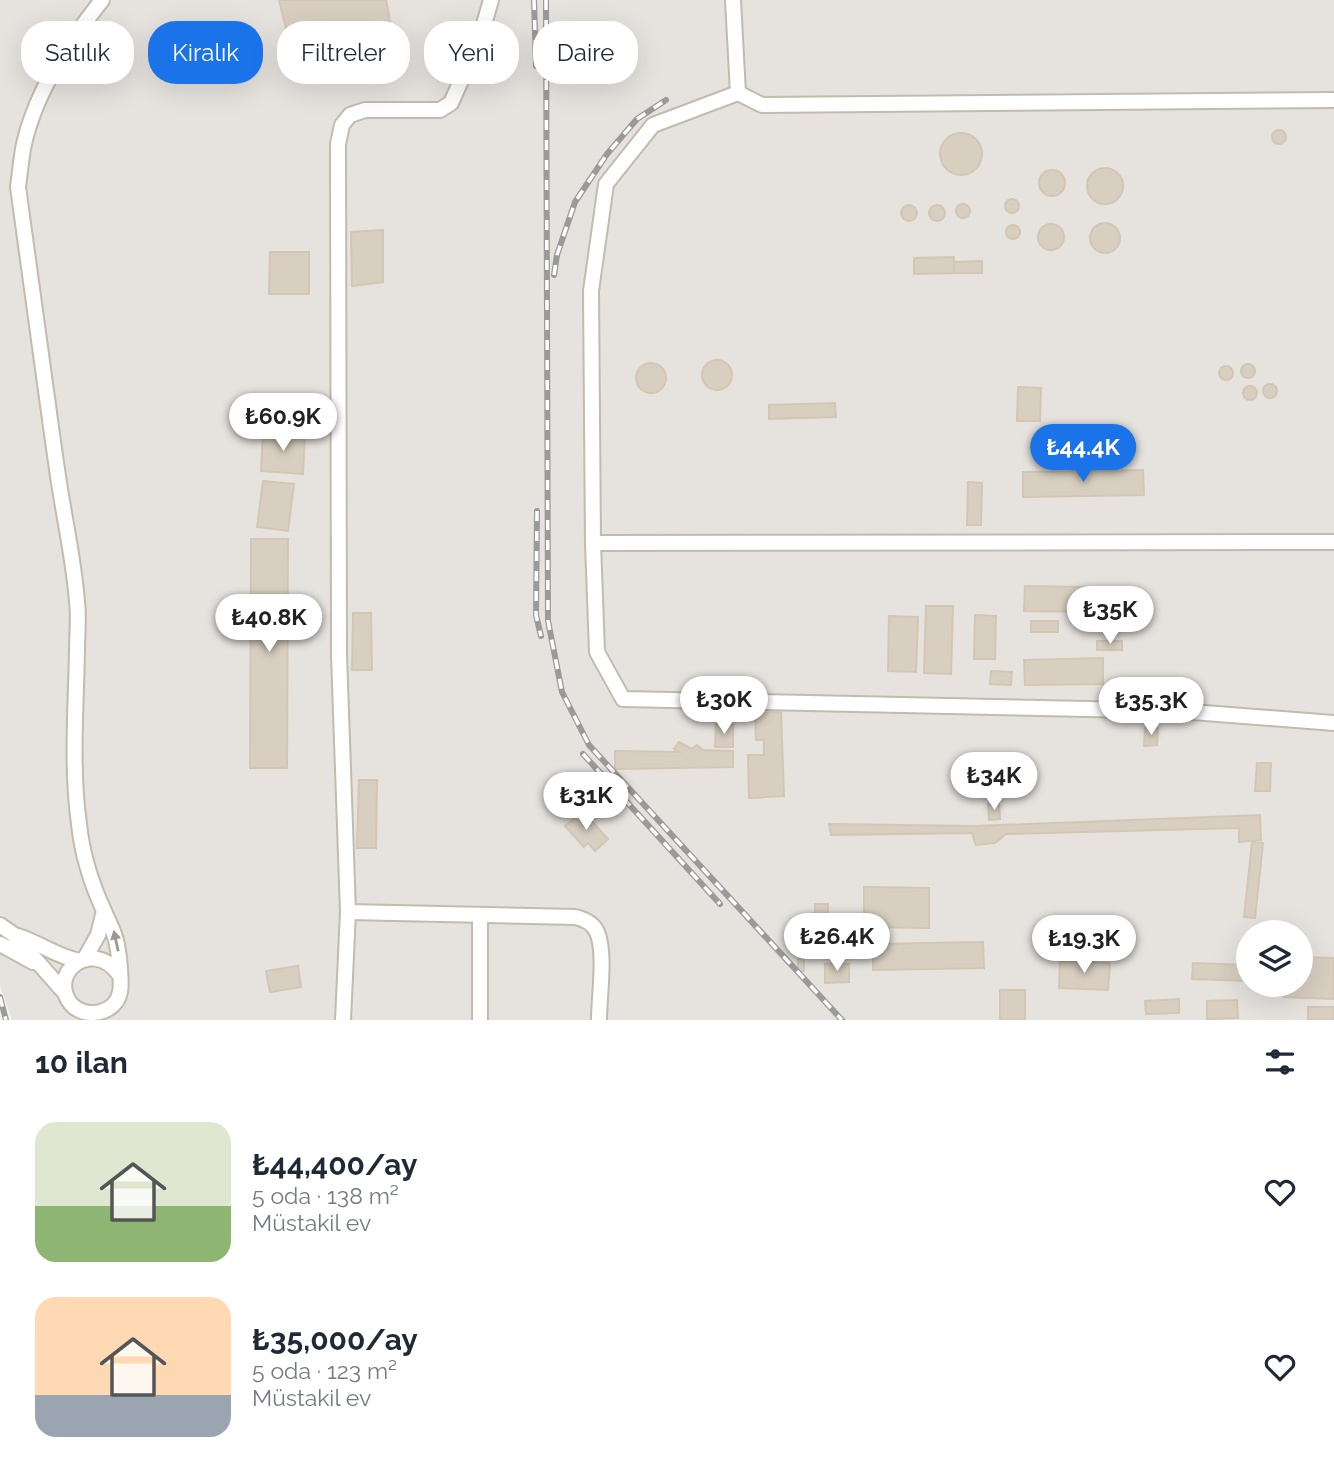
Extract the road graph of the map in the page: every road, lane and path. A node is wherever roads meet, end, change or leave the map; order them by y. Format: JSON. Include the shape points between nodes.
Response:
{"nodes":[{"id":1,"x":102,"y":0,"type":"edge"},
{"id":2,"x":491,"y":0,"type":"edge"},
{"id":3,"x":733,"y":0,"type":"edge"},
{"id":4,"x":738,"y":93,"type":"junction"},
{"id":5,"x":1334,"y":100,"type":"edge"},
{"id":6,"x":1334,"y":542,"type":"edge"},
{"id":7,"x":593,"y":543,"type":"junction"},
{"id":8,"x":1334,"y":723,"type":"edge"},
{"id":9,"x":104,"y":911,"type":"junction"},
{"id":10,"x":348,"y":912,"type":"junction"},
{"id":11,"x":480,"y":916,"type":"junction"},
{"id":12,"x":0,"y":925,"type":"edge"},
{"id":13,"x":13,"y":934,"type":"junction"},
{"id":14,"x":0,"y":944,"type":"edge"},
{"id":15,"x":83,"y":960,"type":"junction"},
{"id":16,"x":44,"y":967,"type":"junction"},
{"id":17,"x":118,"y":973,"type":"junction"},
{"id":18,"x":68,"y":999,"type":"junction"},
{"id":19,"x":117,"y":999,"type":"junction"},
{"id":20,"x":80,"y":1020,"type":"edge"},
{"id":21,"x":117,"y":1020,"type":"edge"},
{"id":22,"x":342,"y":1020,"type":"edge"},
{"id":23,"x":481,"y":1020,"type":"edge"},
{"id":24,"x":599,"y":1020,"type":"edge"}],
"edges":[{"from":1,"to":9,"type":"street","via":[[54,71],[36,108],[24,144],[18,187],[78,603],[75,781],[79,826]]},
{"from":2,"to":10,"type":"street","via":[[480,38],[451,103],[440,110],[365,110],[351,115],[342,125],[338,144],[339,655]]},
{"from":3,"to":4,"type":"street"},
{"from":4,"to":5,"type":"street","via":[[762,105]]},
{"from":4,"to":7,"type":"street","via":[[653,125],[606,184],[591,290]]},
{"from":6,"to":7,"type":"street"},
{"from":7,"to":8,"type":"street","via":[[597,652],[623,699],[1179,711]]},
{"from":9,"to":15,"type":"street","via":[[98,935]]},
{"from":17,"to":9,"type":"street","one_way":true,"via":[[114,930]]},
{"from":10,"to":11,"type":"street"},
{"from":10,"to":22,"type":"street"},
{"from":11,"to":23,"type":"street"},
{"from":11,"to":24,"type":"street","via":[[586,920],[597,930],[600,951]]},
{"from":12,"to":13,"type":"street"},
{"from":13,"to":15,"type":"street","via":[[65,958]]},
{"from":13,"to":16,"type":"street"},
{"from":14,"to":16,"type":"street"},
{"from":15,"to":17,"type":"street","via":[[101,959]]},
{"from":15,"to":18,"type":"street","via":[[68,972],[64,986]]},
{"from":16,"to":18,"type":"street"},
{"from":17,"to":19,"type":"street","via":[[121,991]]},
{"from":18,"to":19,"type":"street","via":[[83,1013],[98,1014]]},
{"from":18,"to":20,"type":"street"},
{"from":19,"to":21,"type":"street"}]}
